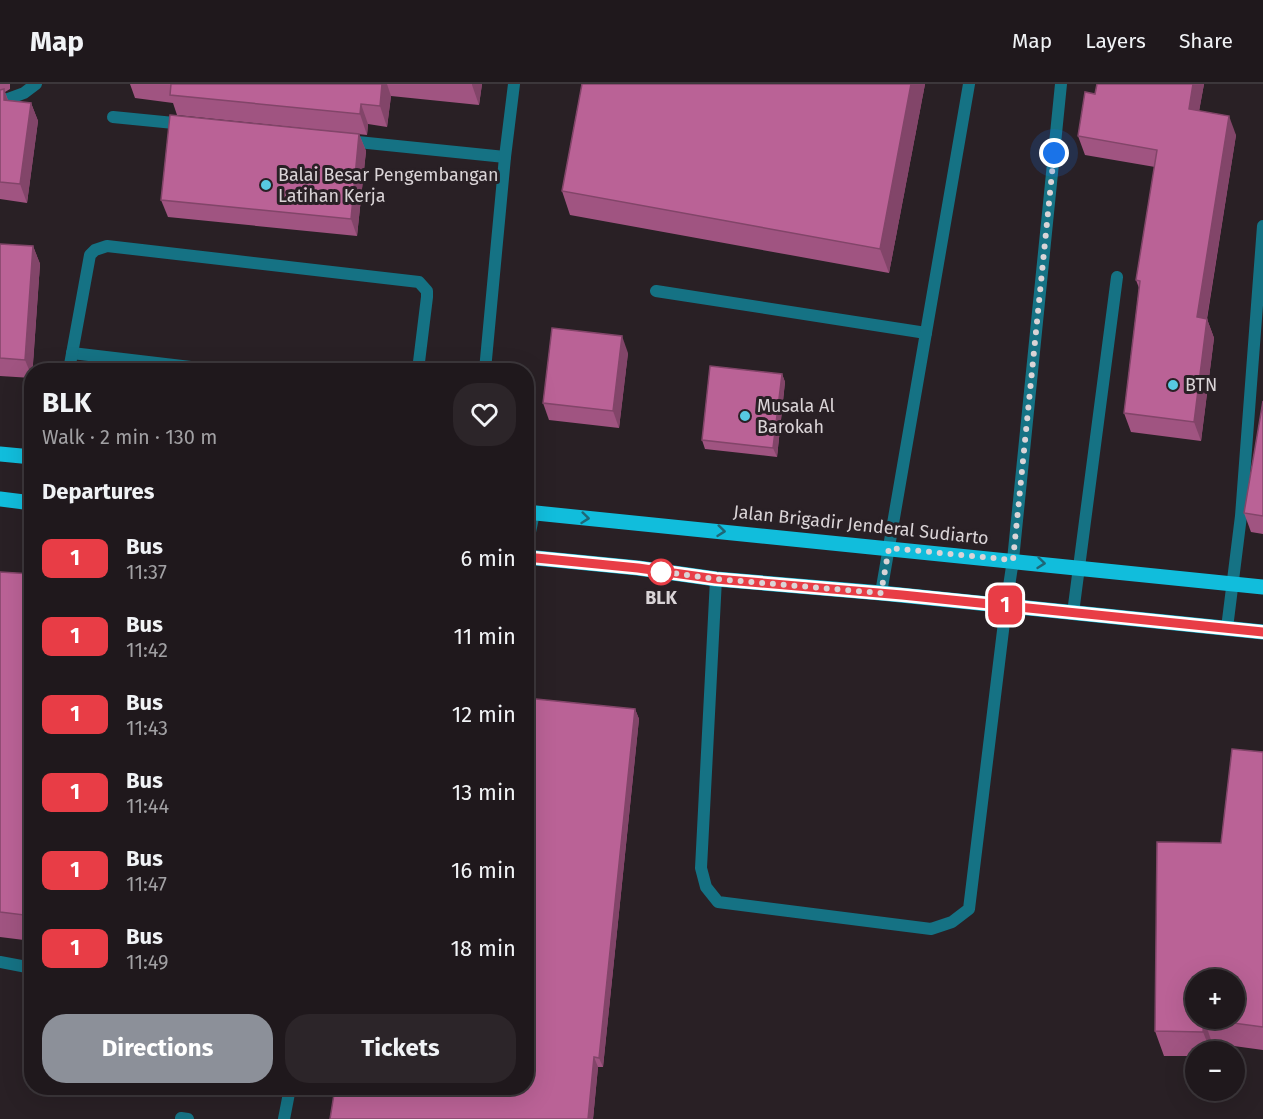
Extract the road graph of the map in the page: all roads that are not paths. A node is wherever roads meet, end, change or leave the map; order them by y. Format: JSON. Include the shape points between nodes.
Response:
{"nodes":[{"id":1,"x":36,"y":84,"type":"edge"},
{"id":2,"x":514,"y":84,"type":"edge"},
{"id":3,"x":969,"y":84,"type":"edge"},
{"id":4,"x":1061,"y":84,"type":"edge"},
{"id":5,"x":0,"y":102,"type":"edge"},
{"id":6,"x":113,"y":117,"type":"dead end"},
{"id":7,"x":196,"y":125,"type":"edge"},
{"id":8,"x":338,"y":140,"type":"edge"},
{"id":9,"x":505,"y":157,"type":"junction"},
{"id":10,"x":1263,"y":226,"type":"edge"},
{"id":11,"x":1117,"y":278,"type":"dead end"},
{"id":12,"x":656,"y":291,"type":"dead end"},
{"id":13,"x":926,"y":333,"type":"junction"},
{"id":14,"x":72,"y":353,"type":"junction"},
{"id":15,"x":70,"y":363,"type":"edge"},
{"id":16,"x":157,"y":363,"type":"edge"},
{"id":17,"x":419,"y":363,"type":"edge"},
{"id":18,"x":486,"y":363,"type":"edge"},
{"id":19,"x":0,"y":454,"type":"edge"},
{"id":20,"x":24,"y":456,"type":"edge"},
{"id":21,"x":0,"y":499,"type":"edge"},
{"id":22,"x":24,"y":501,"type":"edge"},
{"id":23,"x":534,"y":513,"type":"edge"},
{"id":24,"x":889,"y":548,"type":"junction"},
{"id":25,"x":534,"y":558,"type":"edge"},
{"id":26,"x":1013,"y":560,"type":"junction"},
{"id":27,"x":1079,"y":567,"type":"junction"},
{"id":28,"x":716,"y":579,"type":"junction"},
{"id":29,"x":1233,"y":583,"type":"junction"},
{"id":30,"x":1263,"y":587,"type":"edge"},
{"id":31,"x":881,"y":593,"type":"junction"},
{"id":32,"x":1006,"y":606,"type":"junction"},
{"id":33,"x":1073,"y":613,"type":"junction"},
{"id":34,"x":1227,"y":628,"type":"junction"},
{"id":35,"x":1263,"y":632,"type":"edge"},
{"id":36,"x":0,"y":962,"type":"edge"},
{"id":37,"x":24,"y":966,"type":"edge"},
{"id":38,"x":289,"y":1095,"type":"edge"},
{"id":39,"x":284,"y":1119,"type":"edge"}],
"edges":[{"from":1,"to":5,"type":"street"},
{"from":2,"to":9,"type":"street"},
{"from":3,"to":13,"type":"street"},
{"from":4,"to":26,"type":"street"},
{"from":6,"to":7,"type":"street"},
{"from":8,"to":9,"type":"street"},
{"from":9,"to":18,"type":"street"},
{"from":10,"to":29,"type":"street"},
{"from":11,"to":27,"type":"street"},
{"from":12,"to":13,"type":"street"},
{"from":13,"to":24,"type":"street"},
{"from":14,"to":15,"type":"street"},
{"from":14,"to":16,"type":"street"},
{"from":14,"to":17,"type":"street","via":[[90,255],[107,246],[419,282],[427,297]]},
{"from":19,"to":20,"type":"main road"},
{"from":21,"to":22,"type":"main road"},
{"from":23,"to":24,"type":"main road","name":"Jalan Brigadir Jenderal Sudiarto","one_way":true},
{"from":24,"to":26,"type":"main road","name":"Jalan Brigadir Jenderal Sudiarto"},
{"from":24,"to":31,"type":"street"},
{"from":25,"to":28,"type":"main road"},
{"from":26,"to":27,"type":"main road","name":"Jalan Brigadir Jenderal Sudiarto","one_way":true},
{"from":26,"to":32,"type":"street"},
{"from":27,"to":29,"type":"main road","name":"Jalan Brigadir Jenderal Sudiarto"},
{"from":27,"to":33,"type":"street"},
{"from":28,"to":31,"type":"main road"},
{"from":28,"to":32,"type":"street","via":[[701,868],[706,887],[718,902],[932,929],[952,922],[969,909]]},
{"from":29,"to":30,"type":"main road","name":"Jalan Brigadir Jenderal Sudiarto"},
{"from":29,"to":34,"type":"street"},
{"from":31,"to":32,"type":"main road"},
{"from":32,"to":33,"type":"main road"},
{"from":33,"to":34,"type":"main road"},
{"from":34,"to":35,"type":"main road"},
{"from":36,"to":37,"type":"street"},
{"from":38,"to":39,"type":"street"}]}
